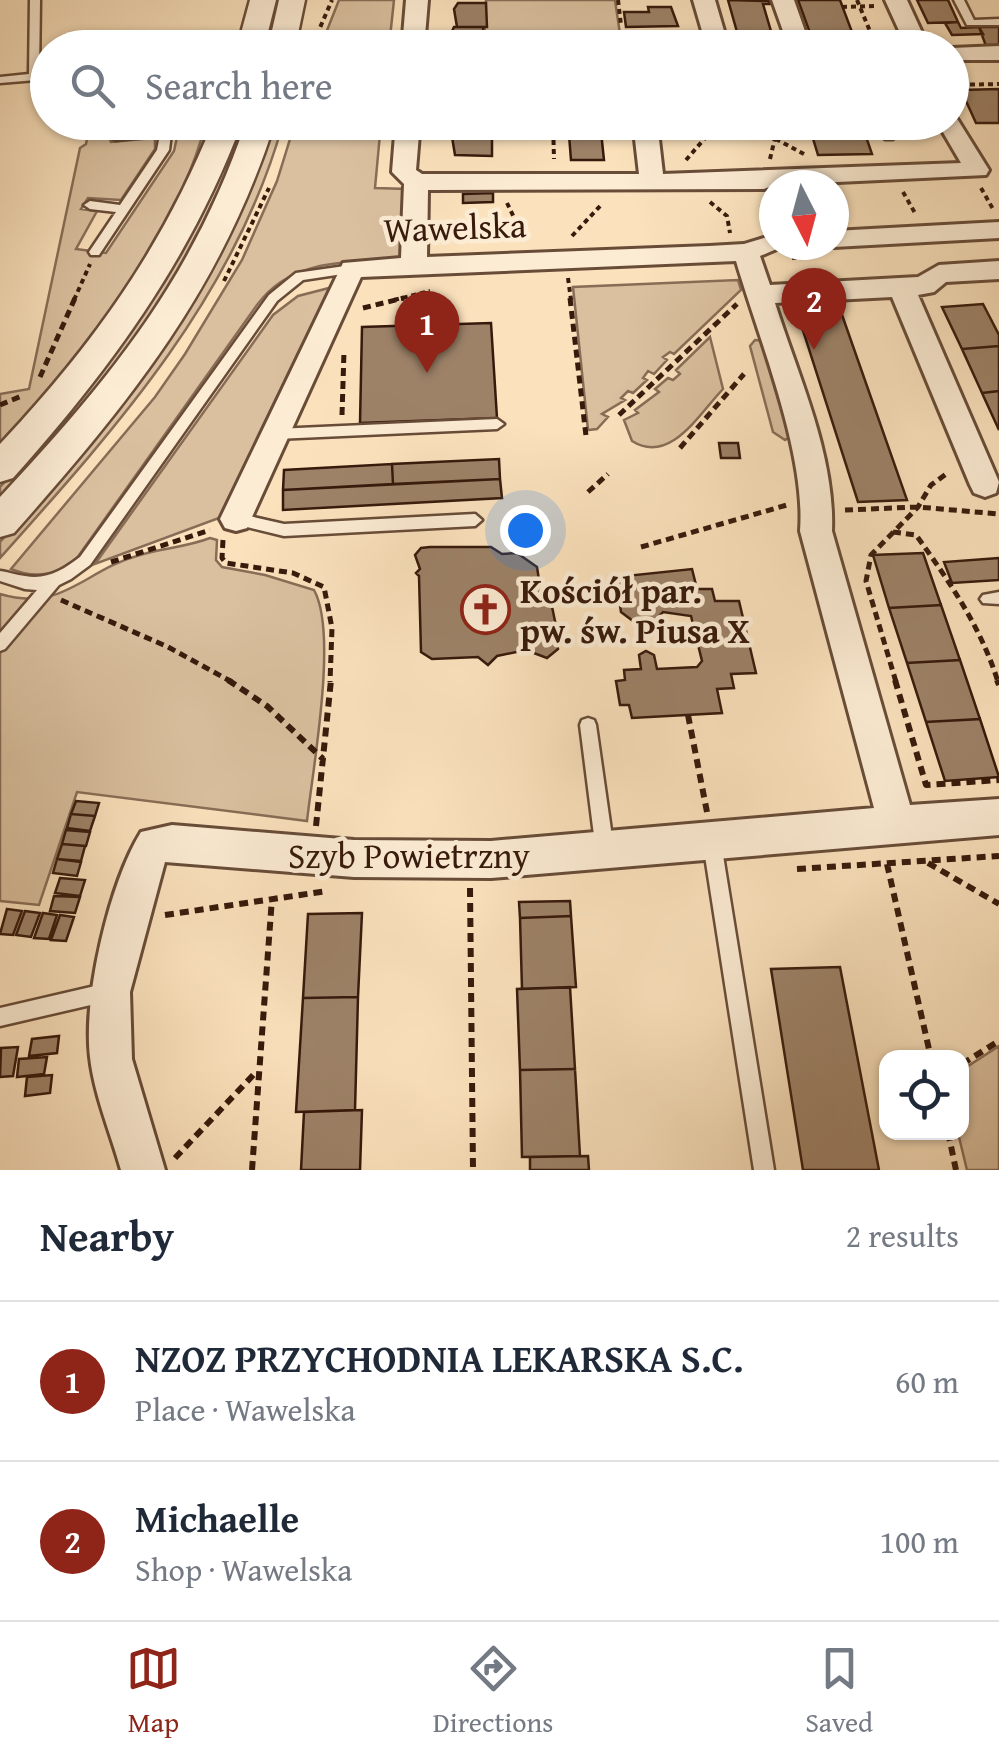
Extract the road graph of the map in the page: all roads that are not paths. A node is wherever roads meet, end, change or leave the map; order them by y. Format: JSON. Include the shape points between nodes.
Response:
{"nodes":[{"id":1,"x":35,"y":0,"type":"edge"},
{"id":2,"x":262,"y":0,"type":"edge"},
{"id":3,"x":292,"y":0,"type":"edge"},
{"id":4,"x":302,"y":0,"type":"edge"},
{"id":5,"x":417,"y":0,"type":"edge"},
{"id":6,"x":704,"y":0,"type":"edge"},
{"id":7,"x":783,"y":0,"type":"edge"},
{"id":8,"x":896,"y":0,"type":"edge"},
{"id":9,"x":960,"y":0,"type":"edge"},
{"id":10,"x":999,"y":22,"type":"edge"},
{"id":11,"x":35,"y":30,"type":"edge"},
{"id":12,"x":253,"y":30,"type":"edge"},
{"id":13,"x":285,"y":30,"type":"edge"},
{"id":14,"x":287,"y":30,"type":"edge"},
{"id":15,"x":414,"y":30,"type":"edge"},
{"id":16,"x":713,"y":30,"type":"edge"},
{"id":17,"x":794,"y":30,"type":"edge"},
{"id":18,"x":910,"y":30,"type":"edge"},
{"id":19,"x":999,"y":53,"type":"edge"},
{"id":20,"x":969,"y":54,"type":"edge"},
{"id":21,"x":30,"y":78,"type":"edge"},
{"id":22,"x":0,"y":80,"type":"edge"},
{"id":23,"x":166,"y":140,"type":"edge"},
{"id":24,"x":222,"y":140,"type":"edge"},
{"id":25,"x":255,"y":140,"type":"edge"},
{"id":26,"x":407,"y":140,"type":"edge"},
{"id":27,"x":650,"y":140,"type":"edge"},
{"id":28,"x":959,"y":140,"type":"edge"},
{"id":29,"x":660,"y":181,"type":"junction"},
{"id":30,"x":416,"y":182,"type":"junction"},
{"id":31,"x":90,"y":205,"type":"dead end"},
{"id":32,"x":123,"y":209,"type":"junction"},
{"id":33,"x":999,"y":230,"type":"edge"},
{"id":34,"x":849,"y":238,"type":"edge"},
{"id":35,"x":759,"y":247,"type":"edge"},
{"id":36,"x":96,"y":252,"type":"road end"},
{"id":37,"x":760,"y":260,"type":"edge"},
{"id":38,"x":352,"y":269,"type":"junction"},
{"id":39,"x":999,"y":270,"type":"edge"},
{"id":40,"x":420,"y":279,"type":"junction"},
{"id":41,"x":902,"y":287,"type":"junction"},
{"id":42,"x":761,"y":295,"type":"junction"},
{"id":43,"x":497,"y":424,"type":"dead end"},
{"id":44,"x":276,"y":434,"type":"junction"},
{"id":45,"x":0,"y":468,"type":"edge"},
{"id":46,"x":979,"y":472,"type":"road end"},
{"id":47,"x":236,"y":519,"type":"joint"},
{"id":48,"x":474,"y":520,"type":"dead end"},
{"id":49,"x":0,"y":522,"type":"edge"},
{"id":50,"x":2,"y":576,"type":"dead end"},
{"id":51,"x":57,"y":587,"type":"junction"},
{"id":52,"x":0,"y":644,"type":"edge"},
{"id":53,"x":588,"y":725,"type":"dead end"},
{"id":54,"x":999,"y":816,"type":"edge"},
{"id":55,"x":896,"y":822,"type":"junction"},
{"id":56,"x":712,"y":840,"type":"junction"},
{"id":57,"x":605,"y":851,"type":"junction"},
{"id":58,"x":110,"y":992,"type":"junction"},
{"id":59,"x":0,"y":1017,"type":"edge"},
{"id":60,"x":143,"y":1170,"type":"edge"},
{"id":61,"x":764,"y":1170,"type":"edge"}],
"edges":[{"from":1,"to":11,"type":"lane"},
{"from":2,"to":12,"type":"street"},
{"from":3,"to":13,"type":"street"},
{"from":4,"to":14,"type":"street"},
{"from":5,"to":15,"type":"street"},
{"from":6,"to":16,"type":"street"},
{"from":7,"to":17,"type":"street"},
{"from":8,"to":18,"type":"street"},
{"from":9,"to":10,"type":"lane","via":[[970,22]]},
{"from":19,"to":20,"type":"street"},
{"from":21,"to":22,"type":"lane"},
{"from":23,"to":32,"type":"lane"},
{"from":24,"to":45,"type":"street","via":[[179,239],[140,302]]},
{"from":25,"to":49,"type":"street","via":[[238,192],[180,301],[108,400]]},
{"from":26,"to":30,"type":"street","via":[[404,172]]},
{"from":27,"to":29,"type":"street"},
{"from":28,"to":29,"type":"street","via":[[978,170]]},
{"from":29,"to":30,"type":"street"},
{"from":30,"to":40,"type":"street"},
{"from":31,"to":32,"type":"lane"},
{"from":32,"to":36,"type":"lane"},
{"from":33,"to":34,"type":"street"},
{"from":35,"to":40,"type":"street","name":"Wawelska","via":[[570,244]]},
{"from":37,"to":42,"type":"street"},
{"from":38,"to":40,"type":"street","name":"Wawelska"},
{"from":38,"to":44,"type":"street","name":"Wawelska"},
{"from":38,"to":51,"type":"lane","via":[[300,276],[273,298],[85,561]]},
{"from":39,"to":41,"type":"street","via":[[939,274],[925,286]]},
{"from":41,"to":42,"type":"street"},
{"from":41,"to":46,"type":"street"},
{"from":42,"to":55,"type":"street","via":[[818,502],[816,531]]},
{"from":43,"to":44,"type":"lane"},
{"from":44,"to":47,"type":"street","name":"Wawelska"},
{"from":47,"to":48,"type":"lane","via":[[284,530]]},
{"from":50,"to":51,"type":"lane"},
{"from":51,"to":52,"type":"lane"},
{"from":53,"to":57,"type":"lane"},
{"from":54,"to":55,"type":"street","name":"Szyb Powietrzny"},
{"from":55,"to":56,"type":"street","name":"Szyb Powietrzny"},
{"from":56,"to":57,"type":"street","name":"Szyb Powietrzny"},
{"from":56,"to":61,"type":"lane"},
{"from":57,"to":58,"type":"street","name":"Szyb Powietrzny","via":[[535,858],[313,858],[154,845],[143,863]]},
{"from":58,"to":59,"type":"lane"},
{"from":58,"to":60,"type":"street","name":"Szyb Powietrzny","via":[[110,1059]]}]}
